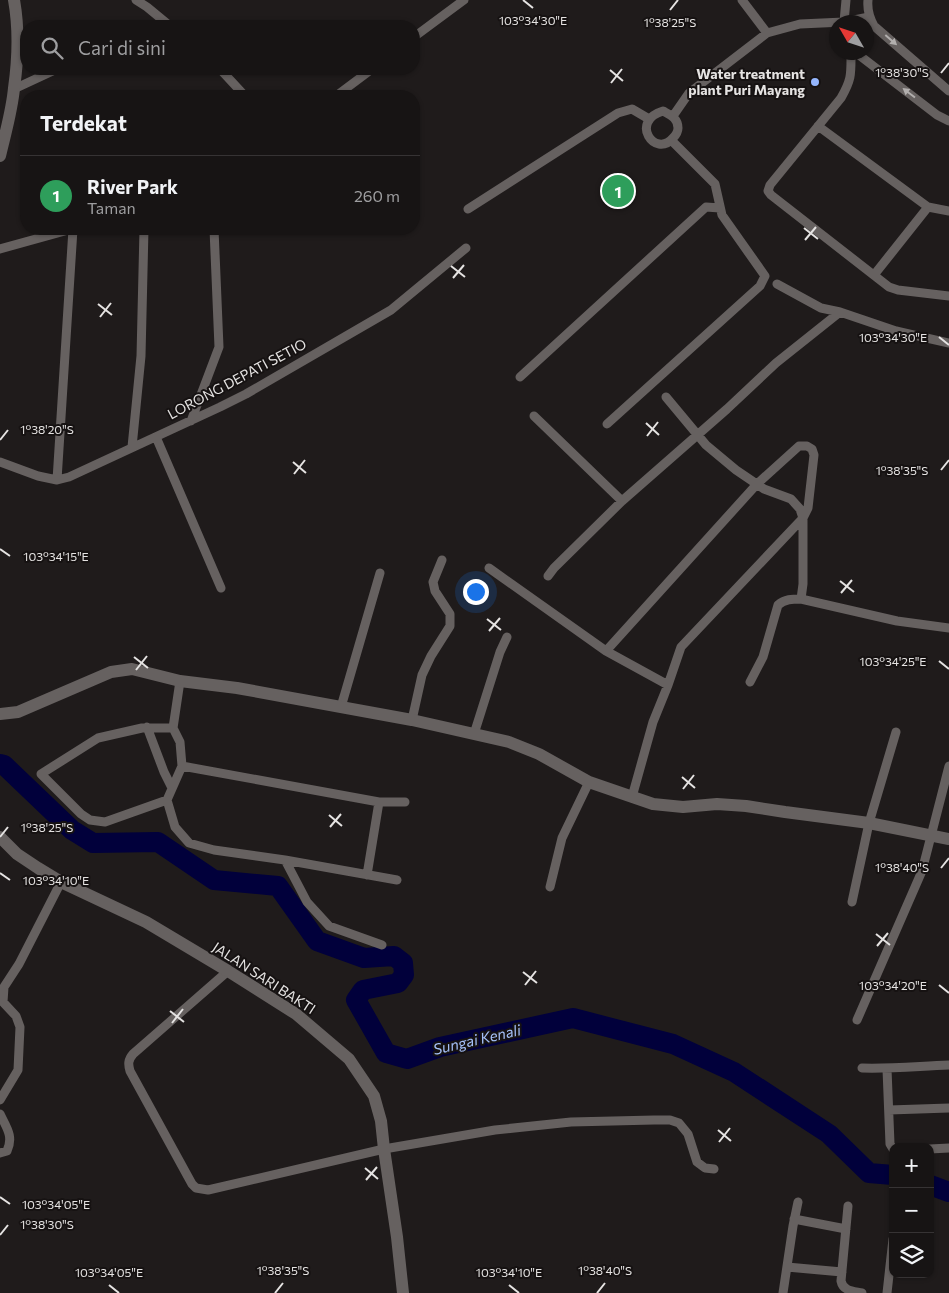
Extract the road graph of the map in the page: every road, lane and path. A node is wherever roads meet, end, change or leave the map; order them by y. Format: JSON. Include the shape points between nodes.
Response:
{"nodes":[{"id":1,"x":14,"y":0,"type":"edge"},
{"id":2,"x":136,"y":0,"type":"edge"},
{"id":3,"x":464,"y":0,"type":"edge"},
{"id":4,"x":742,"y":0,"type":"edge"},
{"id":5,"x":846,"y":0,"type":"edge"},
{"id":6,"x":868,"y":0,"type":"edge"},
{"id":7,"x":450,"y":4,"type":"edge"},
{"id":8,"x":845,"y":15,"type":"edge"},
{"id":9,"x":869,"y":15,"type":"edge"},
{"id":10,"x":163,"y":20,"type":"edge"},
{"id":11,"x":829,"y":23,"type":"edge"},
{"id":12,"x":874,"y":26,"type":"edge"},
{"id":13,"x":20,"y":30,"type":"edge"},
{"id":14,"x":420,"y":32,"type":"edge"},
{"id":15,"x":767,"y":33,"type":"junction"},
{"id":16,"x":20,"y":52,"type":"edge"},
{"id":17,"x":851,"y":60,"type":"edge"},
{"id":18,"x":865,"y":60,"type":"edge"},
{"id":19,"x":45,"y":75,"type":"edge"},
{"id":20,"x":226,"y":75,"type":"edge"},
{"id":21,"x":364,"y":75,"type":"edge"},
{"id":22,"x":14,"y":89,"type":"junction"},
{"id":23,"x":239,"y":90,"type":"edge"},
{"id":24,"x":344,"y":90,"type":"edge"},
{"id":25,"x":949,"y":91,"type":"edge"},
{"id":26,"x":672,"y":116,"type":"junction"},
{"id":27,"x":649,"y":119,"type":"junction"},
{"id":28,"x":949,"y":121,"type":"edge"},
{"id":29,"x":818,"y":126,"type":"junction"},
{"id":30,"x":672,"y":140,"type":"junction"},
{"id":31,"x":0,"y":156,"type":"edge"},
{"id":32,"x":928,"y":207,"type":"junction"},
{"id":33,"x":720,"y":208,"type":"junction"},
{"id":34,"x":468,"y":209,"type":"dead end"},
{"id":35,"x":949,"y":211,"type":"edge"},
{"id":36,"x":50,"y":235,"type":"edge"},
{"id":37,"x":72,"y":235,"type":"edge"},
{"id":38,"x":144,"y":235,"type":"edge"},
{"id":39,"x":214,"y":235,"type":"edge"},
{"id":40,"x":466,"y":248,"type":"dead end"},
{"id":41,"x":0,"y":249,"type":"edge"},
{"id":42,"x":874,"y":275,"type":"junction"},
{"id":43,"x":777,"y":284,"type":"dead end"},
{"id":44,"x":949,"y":296,"type":"edge"},
{"id":45,"x":840,"y":312,"type":"junction"},
{"id":46,"x":949,"y":343,"type":"edge"},
{"id":47,"x":520,"y":377,"type":"dead end"},
{"id":48,"x":666,"y":397,"type":"dead end"},
{"id":49,"x":534,"y":416,"type":"dead end"},
{"id":50,"x":191,"y":421,"type":"junction"},
{"id":51,"x":607,"y":424,"type":"dead end"},
{"id":52,"x":698,"y":434,"type":"junction"},
{"id":53,"x":156,"y":437,"type":"junction"},
{"id":54,"x":132,"y":447,"type":"junction"},
{"id":55,"x":0,"y":462,"type":"edge"},
{"id":56,"x":57,"y":480,"type":"junction"},
{"id":57,"x":758,"y":484,"type":"junction"},
{"id":58,"x":622,"y":501,"type":"junction"},
{"id":59,"x":803,"y":518,"type":"junction"},
{"id":60,"x":442,"y":560,"type":"dead end"},
{"id":61,"x":489,"y":568,"type":"dead end"},
{"id":62,"x":380,"y":573,"type":"dead end"},
{"id":63,"x":548,"y":576,"type":"dead end"},
{"id":64,"x":221,"y":588,"type":"dead end"},
{"id":65,"x":801,"y":599,"type":"junction"},
{"id":66,"x":949,"y":628,"type":"edge"},
{"id":67,"x":507,"y":638,"type":"dead end"},
{"id":68,"x":606,"y":651,"type":"junction"},
{"id":69,"x":180,"y":680,"type":"junction"},
{"id":70,"x":750,"y":682,"type":"dead end"},
{"id":71,"x":668,"y":685,"type":"junction"},
{"id":72,"x":341,"y":707,"type":"junction"},
{"id":73,"x":0,"y":714,"type":"edge"},
{"id":74,"x":412,"y":720,"type":"junction"},
{"id":75,"x":147,"y":727,"type":"junction"},
{"id":76,"x":173,"y":728,"type":"junction"},
{"id":77,"x":896,"y":732,"type":"dead end"},
{"id":78,"x":474,"y":734,"type":"junction"},
{"id":79,"x":182,"y":766,"type":"junction"},
{"id":80,"x":949,"y":766,"type":"edge"},
{"id":81,"x":589,"y":782,"type":"junction"},
{"id":82,"x":172,"y":788,"type":"junction"},
{"id":83,"x":632,"y":797,"type":"junction"},
{"id":84,"x":167,"y":800,"type":"junction"},
{"id":85,"x":379,"y":802,"type":"junction"},
{"id":86,"x":405,"y":802,"type":"dead end"},
{"id":87,"x":869,"y":823,"type":"junction"},
{"id":88,"x":931,"y":835,"type":"junction"},
{"id":89,"x":0,"y":837,"type":"edge"},
{"id":90,"x":949,"y":839,"type":"edge"},
{"id":91,"x":284,"y":860,"type":"junction"},
{"id":92,"x":367,"y":875,"type":"junction"},
{"id":93,"x":397,"y":880,"type":"dead end"},
{"id":94,"x":61,"y":882,"type":"junction"},
{"id":95,"x":550,"y":887,"type":"dead end"},
{"id":96,"x":852,"y":902,"type":"dead end"},
{"id":97,"x":382,"y":945,"type":"dead end"},
{"id":98,"x":228,"y":971,"type":"junction"},
{"id":99,"x":857,"y":1020,"type":"dead end"},
{"id":100,"x":949,"y":1066,"type":"edge"},
{"id":101,"x":862,"y":1068,"type":"dead end"},
{"id":102,"x":887,"y":1069,"type":"junction"},
{"id":103,"x":0,"y":1099,"type":"edge"},
{"id":104,"x":949,"y":1108,"type":"edge"},
{"id":105,"x":889,"y":1110,"type":"junction"},
{"id":106,"x":0,"y":1114,"type":"edge"},
{"id":107,"x":890,"y":1143,"type":"edge"},
{"id":108,"x":949,"y":1148,"type":"edge"},
{"id":109,"x":384,"y":1149,"type":"junction"},
{"id":110,"x":934,"y":1149,"type":"edge"},
{"id":111,"x":0,"y":1153,"type":"edge"},
{"id":112,"x":714,"y":1169,"type":"dead end"},
{"id":113,"x":798,"y":1202,"type":"dead end"},
{"id":114,"x":848,"y":1206,"type":"dead end"},
{"id":115,"x":794,"y":1219,"type":"junction"},
{"id":116,"x":846,"y":1229,"type":"junction"},
{"id":117,"x":787,"y":1267,"type":"junction"},
{"id":118,"x":842,"y":1272,"type":"junction"},
{"id":119,"x":889,"y":1275,"type":"edge"},
{"id":120,"x":403,"y":1293,"type":"edge"},
{"id":121,"x":783,"y":1293,"type":"edge"},
{"id":122,"x":860,"y":1293,"type":"edge"},
{"id":123,"x":887,"y":1293,"type":"edge"}],
"edges":[{"from":1,"to":13,"type":"street"},
{"from":2,"to":10,"type":"street"},
{"from":3,"to":7,"type":"street"},
{"from":4,"to":15,"type":"street"},
{"from":5,"to":8,"type":"street"},
{"from":6,"to":9,"type":"street"},
{"from":7,"to":14,"type":"street"},
{"from":11,"to":15,"type":"street","via":[[800,24]]},
{"from":12,"to":25,"type":"street","one_way":true},
{"from":15,"to":26,"type":"street","via":[[688,93]]},
{"from":16,"to":22,"type":"street"},
{"from":17,"to":29,"type":"street","via":[[849,85]]},
{"from":28,"to":18,"type":"street","one_way":true},
{"from":19,"to":22,"type":"street"},
{"from":20,"to":23,"type":"street"},
{"from":21,"to":24,"type":"street"},
{"from":22,"to":31,"type":"street"},
{"from":26,"to":27,"type":"street","via":[[663,111]]},
{"from":26,"to":30,"type":"street","via":[[678,131]]},
{"from":27,"to":30,"type":"street","via":[[646,126],[651,140],[667,144]]},
{"from":27,"to":34,"type":"street","via":[[632,109],[618,113]]},
{"from":29,"to":32,"type":"street"},
{"from":29,"to":42,"type":"street","via":[[768,191],[770,196]]},
{"from":30,"to":33,"type":"street","via":[[715,184]]},
{"from":32,"to":35,"type":"street"},
{"from":32,"to":42,"type":"street"},
{"from":33,"to":47,"type":"street","via":[[706,207]]},
{"from":33,"to":51,"type":"street","via":[[766,276],[760,286]]},
{"from":36,"to":41,"type":"street"},
{"from":37,"to":56,"type":"street"},
{"from":38,"to":54,"type":"street","via":[[141,356]]},
{"from":39,"to":50,"type":"street","via":[[219,347]]},
{"from":40,"to":50,"type":"street","name":"LORONG DEPATI SETIO","via":[[391,310],[246,394]]},
{"from":42,"to":44,"type":"street","via":[[898,290]]},
{"from":43,"to":45,"type":"street","via":[[821,308]]},
{"from":45,"to":46,"type":"street","via":[[896,332]]},
{"from":45,"to":52,"type":"street","via":[[776,363]]},
{"from":48,"to":52,"type":"street"},
{"from":49,"to":58,"type":"street"},
{"from":50,"to":53,"type":"street","name":"LORONG DEPATI SETIO"},
{"from":52,"to":57,"type":"street","via":[[719,456]]},
{"from":52,"to":58,"type":"street"},
{"from":53,"to":54,"type":"street","name":"LORONG DEPATI SETIO"},
{"from":53,"to":64,"type":"street"},
{"from":54,"to":56,"type":"street","name":"LORONG DEPATI SETIO"},
{"from":55,"to":56,"type":"street"},
{"from":57,"to":59,"type":"street","via":[[791,499]]},
{"from":57,"to":59,"type":"street","via":[[799,446],[812,448],[808,508]]},
{"from":57,"to":68,"type":"street"},
{"from":58,"to":63,"type":"street"},
{"from":59,"to":65,"type":"street"},
{"from":59,"to":71,"type":"street","via":[[681,647]]},
{"from":60,"to":74,"type":"street","via":[[433,582],[435,592],[450,614],[450,626],[422,675]]},
{"from":61,"to":68,"type":"street"},
{"from":62,"to":72,"type":"street"},
{"from":65,"to":66,"type":"street","via":[[897,622]]},
{"from":65,"to":70,"type":"street","via":[[783,601],[778,605],[763,657]]},
{"from":67,"to":78,"type":"street"},
{"from":68,"to":71,"type":"street"},
{"from":69,"to":72,"type":"street"},
{"from":69,"to":73,"type":"street","via":[[132,669],[111,672],[18,712]]},
{"from":69,"to":76,"type":"street"},
{"from":71,"to":83,"type":"street","via":[[653,722]]},
{"from":72,"to":74,"type":"street"},
{"from":74,"to":78,"type":"street"},
{"from":75,"to":76,"type":"street"},
{"from":75,"to":82,"type":"street"},
{"from":75,"to":84,"type":"street","via":[[98,738],[41,774],[90,820],[105,822]]},
{"from":76,"to":79,"type":"street","via":[[180,742]]},
{"from":77,"to":87,"type":"street"},
{"from":78,"to":81,"type":"street","via":[[509,742],[539,754]]},
{"from":79,"to":82,"type":"street"},
{"from":79,"to":85,"type":"street"},
{"from":80,"to":88,"type":"street"},
{"from":81,"to":83,"type":"street"},
{"from":81,"to":95,"type":"street","via":[[562,838]]},
{"from":82,"to":84,"type":"street"},
{"from":83,"to":87,"type":"street","via":[[653,804],[746,806]]},
{"from":84,"to":91,"type":"street","via":[[175,827],[189,843]]},
{"from":85,"to":86,"type":"street"},
{"from":85,"to":92,"type":"street"},
{"from":87,"to":88,"type":"street"},
{"from":87,"to":96,"type":"street"},
{"from":88,"to":90,"type":"street"},
{"from":88,"to":99,"type":"street","via":[[922,871]]},
{"from":89,"to":94,"type":"street","name":"JALAN SARI BAKTI","via":[[17,854]]},
{"from":91,"to":92,"type":"street"},
{"from":91,"to":97,"type":"street","via":[[307,902],[329,926]]},
{"from":92,"to":93,"type":"street"},
{"from":94,"to":98,"type":"street","name":"JALAN SARI BAKTI","via":[[146,922]]},
{"from":94,"to":103,"type":"street","via":[[4,987],[3,1002],[16,1016],[20,1027],[18,1070]]},
{"from":98,"to":109,"type":"street","name":"JALAN SARI BAKTI","via":[[296,1014],[349,1059],[374,1096]]},
{"from":98,"to":109,"type":"street","via":[[129,1059],[130,1071],[192,1184],[208,1190]]},
{"from":100,"to":102,"type":"street"},
{"from":101,"to":102,"type":"street"},
{"from":102,"to":105,"type":"street"},
{"from":104,"to":105,"type":"street"},
{"from":105,"to":107,"type":"street"},
{"from":106,"to":111,"type":"street","via":[[10,1136],[10,1144]]},
{"from":108,"to":110,"type":"street"},
{"from":109,"to":112,"type":"street","via":[[494,1130],[571,1122],[670,1120],[679,1123],[688,1134],[696,1162]]},
{"from":109,"to":120,"type":"street","name":"JALAN SARI BAKTI"},
{"from":113,"to":115,"type":"street"},
{"from":114,"to":116,"type":"street"},
{"from":115,"to":116,"type":"street"},
{"from":115,"to":117,"type":"street"},
{"from":116,"to":118,"type":"street"},
{"from":117,"to":118,"type":"street"},
{"from":117,"to":121,"type":"street"},
{"from":118,"to":122,"type":"street","via":[[842,1285]]},
{"from":119,"to":123,"type":"street"}]}
